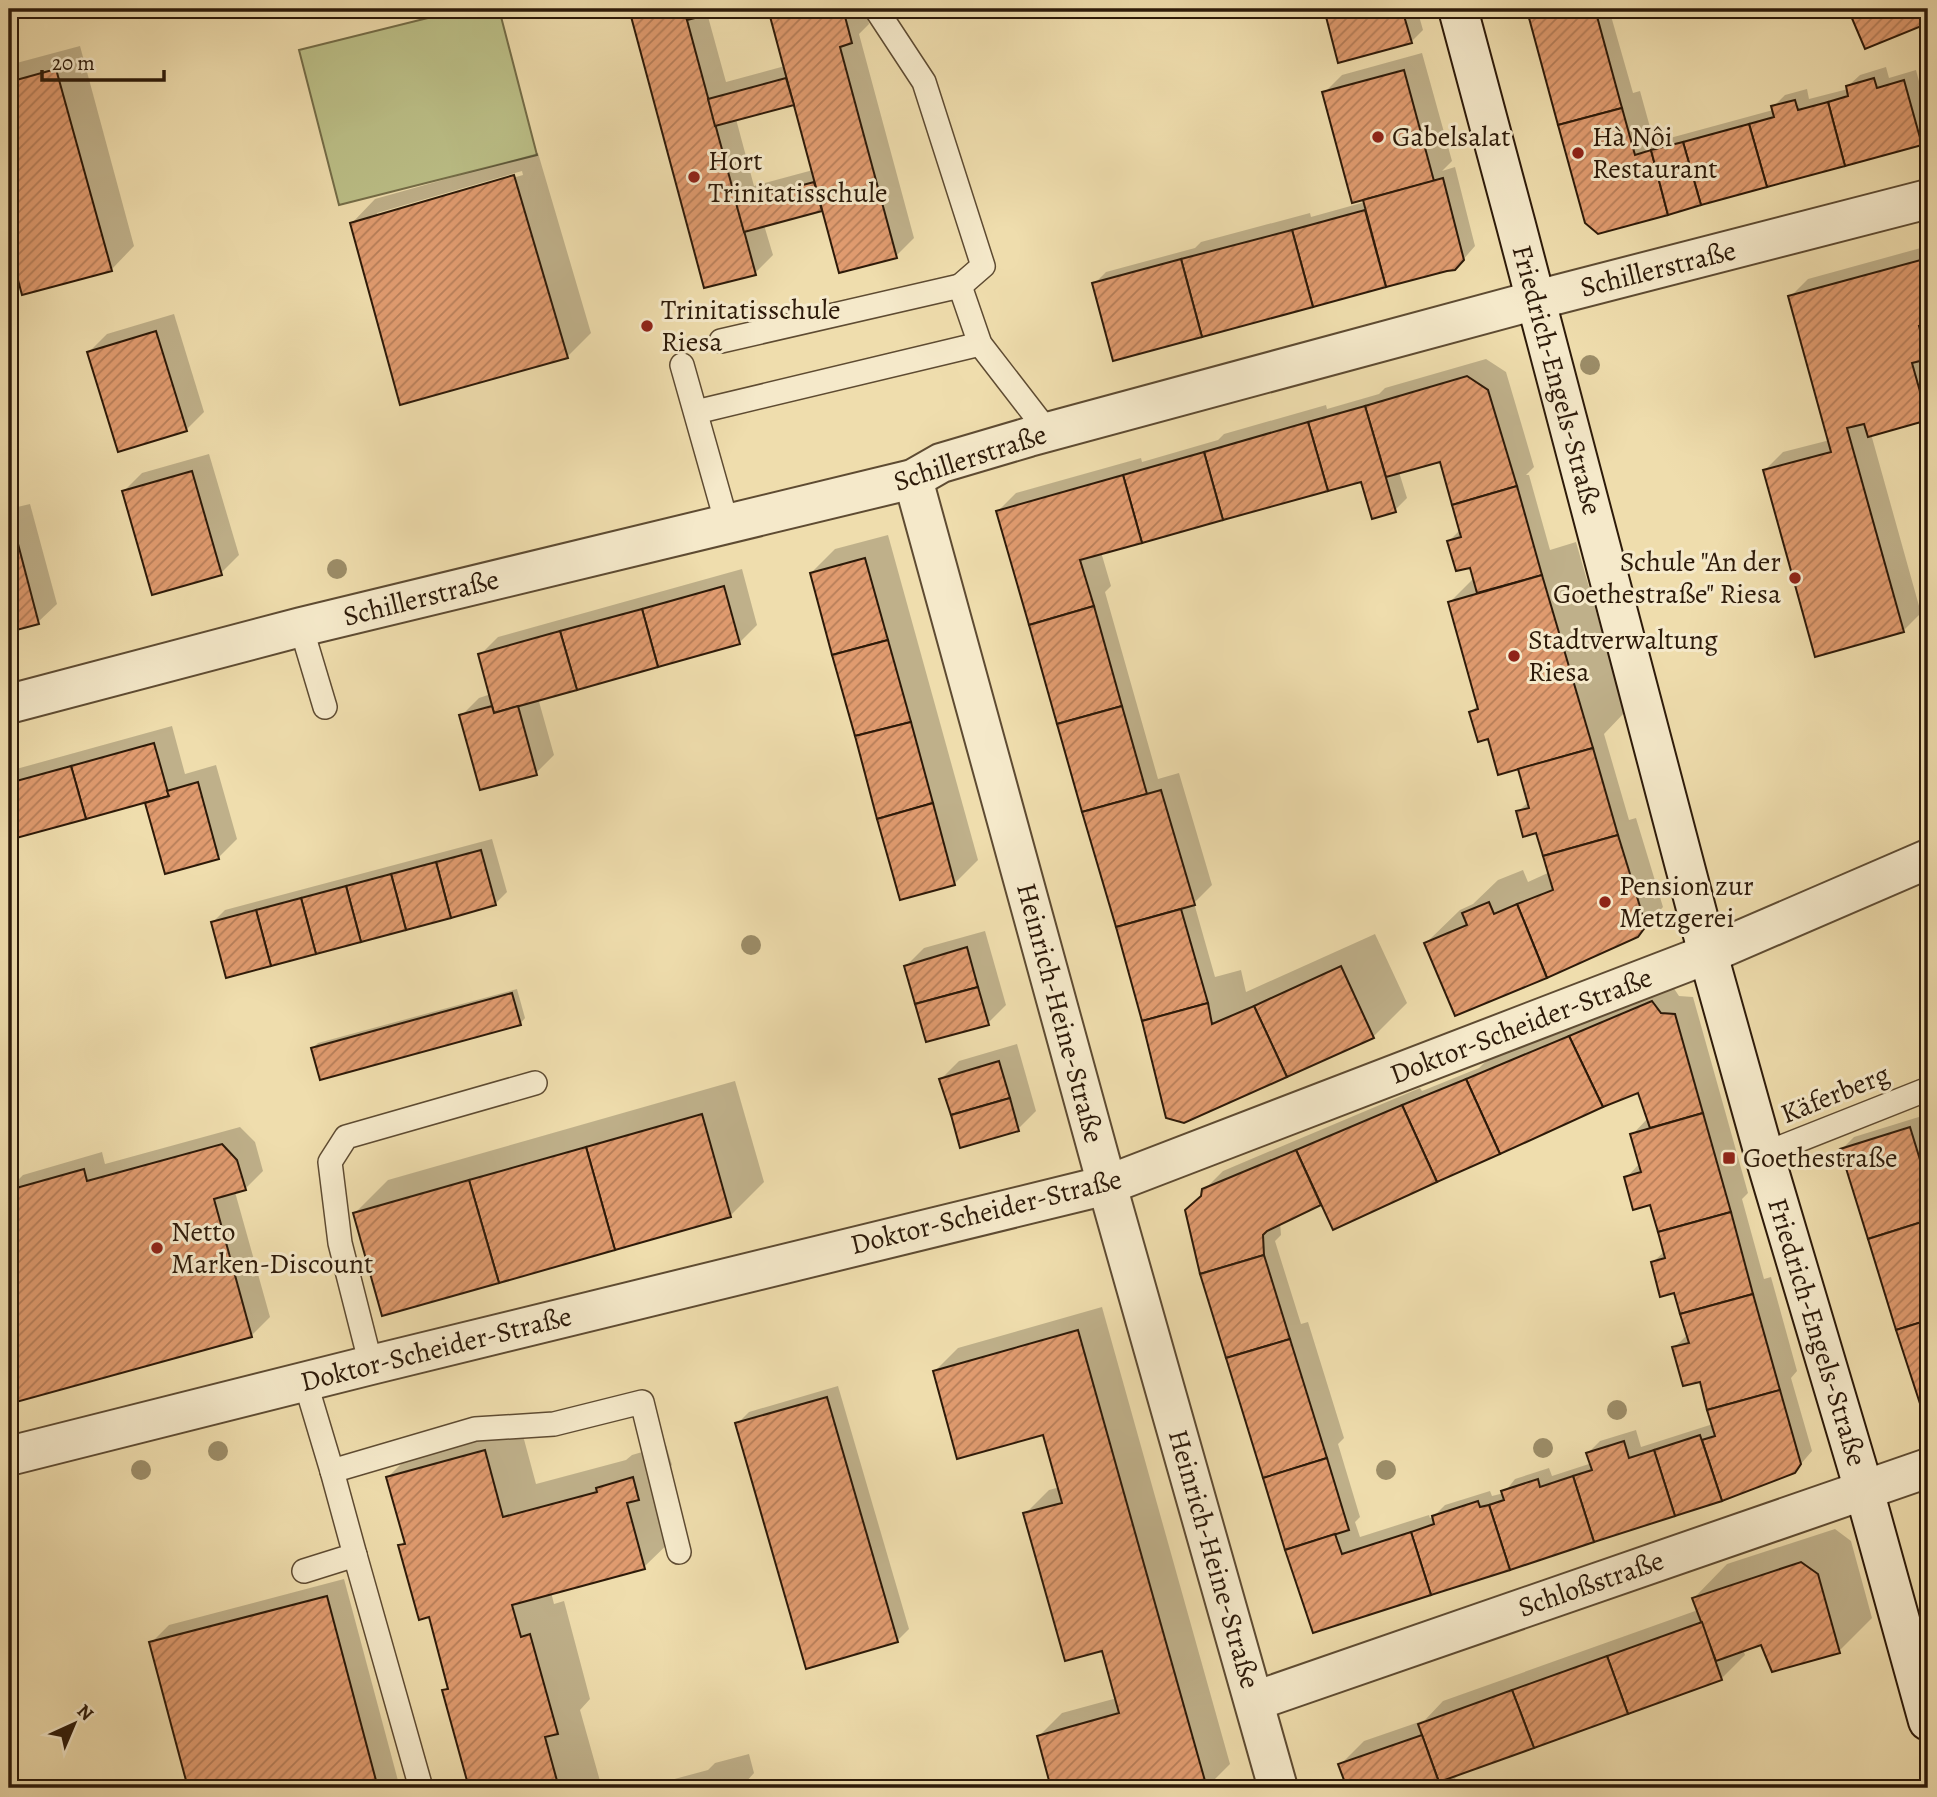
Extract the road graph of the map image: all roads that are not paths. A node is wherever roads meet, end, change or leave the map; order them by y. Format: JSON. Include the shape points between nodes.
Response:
{"nodes":[{"id":1,"x":876,"y":9,"type":"edge"},
{"id":2,"x":1458,"y":9,"type":"edge"},
{"id":3,"x":1928,"y":199,"type":"edge"},
{"id":4,"x":960,"y":286,"type":"junction"},
{"id":5,"x":1536,"y":300,"type":"junction"},
{"id":6,"x":721,"y":341,"type":"dead end"},
{"id":7,"x":980,"y":344,"type":"junction"},
{"id":8,"x":681,"y":365,"type":"dead end"},
{"id":9,"x":696,"y":412,"type":"junction"},
{"id":10,"x":1048,"y":432,"type":"junction"},
{"id":11,"x":914,"y":479,"type":"junction"},
{"id":12,"x":727,"y":524,"type":"junction"},
{"id":13,"x":301,"y":627,"type":"junction"},
{"id":14,"x":9,"y":704,"type":"edge"},
{"id":15,"x":325,"y":707,"type":"dead end"},
{"id":16,"x":1928,"y":859,"type":"edge"},
{"id":17,"x":1708,"y":954,"type":"junction"},
{"id":18,"x":535,"y":1083,"type":"dead end"},
{"id":19,"x":1928,"y":1089,"type":"edge"},
{"id":20,"x":1764,"y":1154,"type":"junction"},
{"id":21,"x":1107,"y":1185,"type":"junction"},
{"id":22,"x":371,"y":1365,"type":"junction"},
{"id":23,"x":305,"y":1381,"type":"junction"},
{"id":24,"x":9,"y":1456,"type":"edge"},
{"id":25,"x":1928,"y":1468,"type":"edge"},
{"id":26,"x":332,"y":1471,"type":"junction"},
{"id":27,"x":1864,"y":1490,"type":"junction"},
{"id":28,"x":679,"y":1552,"type":"dead end"},
{"id":29,"x":355,"y":1555,"type":"junction"},
{"id":30,"x":304,"y":1570,"type":"dead end"},
{"id":31,"x":1255,"y":1701,"type":"junction"},
{"id":32,"x":1928,"y":1721,"type":"edge"},
{"id":33,"x":421,"y":1788,"type":"edge"},
{"id":34,"x":1278,"y":1788,"type":"edge"}],
"edges":[{"from":1,"to":4,"type":"lane","via":[[923,82],[983,266]]},
{"from":2,"to":5,"type":"street","name":"Friedrich-Engels-Straße"},
{"from":3,"to":5,"type":"street","name":"Schillerstraße"},
{"from":4,"to":6,"type":"lane"},
{"from":4,"to":7,"type":"lane"},
{"from":5,"to":10,"type":"street","name":"Schillerstraße"},
{"from":5,"to":17,"type":"street","name":"Friedrich-Engels-Straße"},
{"from":7,"to":9,"type":"lane"},
{"from":7,"to":10,"type":"lane"},
{"from":8,"to":9,"type":"lane"},
{"from":9,"to":12,"type":"lane"},
{"from":10,"to":11,"type":"street","name":"Schillerstraße","via":[[941,463]]},
{"from":11,"to":12,"type":"street","name":"Schillerstraße"},
{"from":11,"to":21,"type":"street","name":"Heinrich-Heine-Straße"},
{"from":12,"to":13,"type":"street","name":"Schillerstraße"},
{"from":13,"to":14,"type":"street","name":"Schillerstraße"},
{"from":13,"to":15,"type":"lane"},
{"from":16,"to":17,"type":"street","name":"Doktor-Scheider-Straße"},
{"from":17,"to":20,"type":"street","name":"Friedrich-Engels-Straße"},
{"from":17,"to":21,"type":"street","name":"Doktor-Scheider-Straße"},
{"from":18,"to":22,"type":"lane","via":[[346,1137],[330,1162],[340,1243]]},
{"from":19,"to":20,"type":"lane","name":"Käferberg"},
{"from":20,"to":27,"type":"street","name":"Friedrich-Engels-Straße"},
{"from":21,"to":22,"type":"street","name":"Doktor-Scheider-Straße"},
{"from":21,"to":31,"type":"street","name":"Heinrich-Heine-Straße"},
{"from":22,"to":23,"type":"street","name":"Doktor-Scheider-Straße"},
{"from":23,"to":24,"type":"street","name":"Doktor-Scheider-Straße"},
{"from":23,"to":26,"type":"lane"},
{"from":25,"to":27,"type":"street","name":"Schloßstraße"},
{"from":26,"to":28,"type":"lane","via":[[475,1429],[554,1424],[642,1402]]},
{"from":26,"to":29,"type":"lane"},
{"from":27,"to":31,"type":"street","name":"Schloßstraße"},
{"from":27,"to":32,"type":"street","name":"Friedrich-Engels-Straße"},
{"from":29,"to":30,"type":"lane"},
{"from":29,"to":33,"type":"lane"},
{"from":31,"to":34,"type":"street","name":"Heinrich-Heine-Straße"}]}
